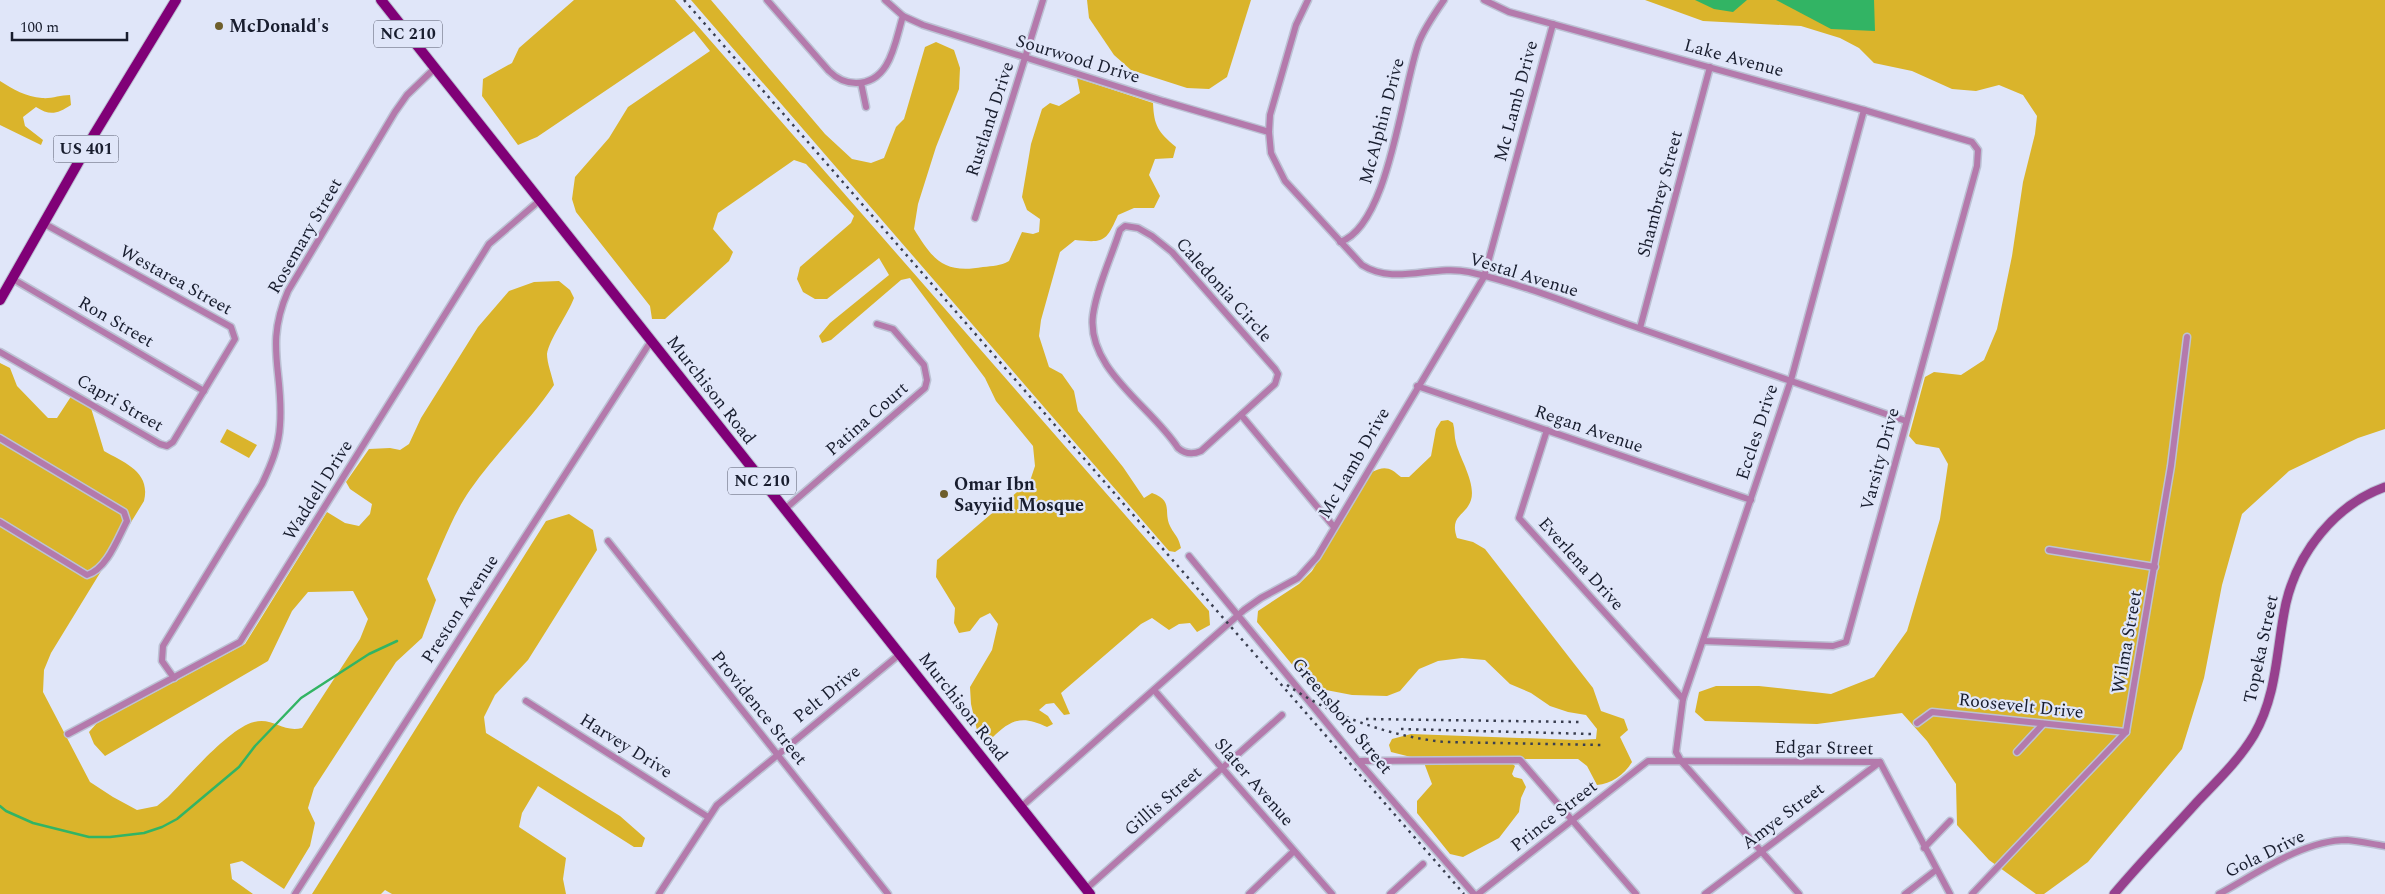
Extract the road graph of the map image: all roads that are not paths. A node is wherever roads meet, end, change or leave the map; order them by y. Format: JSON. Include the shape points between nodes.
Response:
{"nodes":[{"id":1,"x":176,"y":0,"type":"edge"},
{"id":2,"x":381,"y":0,"type":"edge"},
{"id":3,"x":767,"y":0,"type":"edge"},
{"id":4,"x":885,"y":0,"type":"edge"},
{"id":5,"x":1043,"y":0,"type":"edge"},
{"id":6,"x":1308,"y":0,"type":"edge"},
{"id":7,"x":1444,"y":0,"type":"edge"},
{"id":8,"x":1484,"y":0,"type":"edge"},
{"id":9,"x":903,"y":16,"type":"junction"},
{"id":10,"x":1553,"y":24,"type":"junction"},
{"id":11,"x":1025,"y":58,"type":"junction"},
{"id":12,"x":1710,"y":67,"type":"junction"},
{"id":13,"x":434,"y":69,"type":"junction"},
{"id":14,"x":861,"y":83,"type":"junction"},
{"id":15,"x":866,"y":106,"type":"dead end"},
{"id":16,"x":1864,"y":110,"type":"junction"},
{"id":17,"x":1269,"y":132,"type":"junction"},
{"id":18,"x":1976,"y":146,"type":"joint"},
{"id":19,"x":539,"y":200,"type":"junction"},
{"id":20,"x":975,"y":218,"type":"dead end"},
{"id":21,"x":43,"y":223,"type":"junction"},
{"id":22,"x":1340,"y":242,"type":"junction"},
{"id":23,"x":1484,"y":277,"type":"junction"},
{"id":24,"x":12,"y":280,"type":"junction"},
{"id":25,"x":0,"y":300,"type":"edge"},
{"id":26,"x":877,"y":324,"type":"dead end"},
{"id":27,"x":1640,"y":328,"type":"junction"},
{"id":28,"x":2187,"y":337,"type":"dead end"},
{"id":29,"x":651,"y":341,"type":"junction"},
{"id":30,"x":0,"y":352,"type":"edge"},
{"id":31,"x":1790,"y":380,"type":"junction"},
{"id":32,"x":1417,"y":386,"type":"junction"},
{"id":33,"x":204,"y":390,"type":"junction"},
{"id":34,"x":1241,"y":416,"type":"junction"},
{"id":35,"x":1906,"y":421,"type":"junction"},
{"id":36,"x":1548,"y":430,"type":"junction"},
{"id":37,"x":0,"y":438,"type":"edge"},
{"id":38,"x":2385,"y":487,"type":"edge"},
{"id":39,"x":1751,"y":500,"type":"junction"},
{"id":40,"x":785,"y":509,"type":"junction"},
{"id":41,"x":0,"y":522,"type":"edge"},
{"id":42,"x":1334,"y":527,"type":"junction"},
{"id":43,"x":608,"y":541,"type":"dead end"},
{"id":44,"x":2049,"y":550,"type":"dead end"},
{"id":45,"x":1189,"y":556,"type":"dead end"},
{"id":46,"x":2155,"y":567,"type":"junction"},
{"id":47,"x":1239,"y":615,"type":"junction"},
{"id":48,"x":1703,"y":641,"type":"junction"},
{"id":49,"x":900,"y":654,"type":"junction"},
{"id":50,"x":174,"y":678,"type":"junction"},
{"id":51,"x":1154,"y":690,"type":"junction"},
{"id":52,"x":1683,"y":699,"type":"junction"},
{"id":53,"x":526,"y":701,"type":"dead end"},
{"id":54,"x":1282,"y":715,"type":"dead end"},
{"id":55,"x":1917,"y":723,"type":"dead end"},
{"id":56,"x":2043,"y":724,"type":"junction"},
{"id":57,"x":2126,"y":732,"type":"junction"},
{"id":58,"x":68,"y":734,"type":"dead end"},
{"id":59,"x":2017,"y":752,"type":"dead end"},
{"id":60,"x":777,"y":755,"type":"junction"},
{"id":61,"x":1358,"y":761,"type":"junction"},
{"id":62,"x":1648,"y":761,"type":"joint"},
{"id":63,"x":1681,"y":761,"type":"junction"},
{"id":64,"x":1880,"y":762,"type":"junction"},
{"id":65,"x":1222,"y":769,"type":"junction"},
{"id":66,"x":1021,"y":807,"type":"junction"},
{"id":67,"x":708,"y":817,"type":"junction"},
{"id":68,"x":1950,"y":820,"type":"dead end"},
{"id":69,"x":1573,"y":821,"type":"junction"},
{"id":70,"x":2385,"y":846,"type":"edge"},
{"id":71,"x":1924,"y":848,"type":"junction"},
{"id":72,"x":1761,"y":851,"type":"junction"},
{"id":73,"x":1294,"y":852,"type":"junction"},
{"id":74,"x":1424,"y":864,"type":"dead end"},
{"id":75,"x":1936,"y":870,"type":"junction"},
{"id":76,"x":1088,"y":892,"type":"edge"},
{"id":77,"x":294,"y":894,"type":"edge"},
{"id":78,"x":659,"y":894,"type":"edge"},
{"id":79,"x":888,"y":894,"type":"edge"},
{"id":80,"x":1249,"y":894,"type":"edge"},
{"id":81,"x":1332,"y":894,"type":"edge"},
{"id":82,"x":1390,"y":894,"type":"edge"},
{"id":83,"x":1474,"y":894,"type":"edge"},
{"id":84,"x":1478,"y":894,"type":"edge"},
{"id":85,"x":1636,"y":894,"type":"edge"},
{"id":86,"x":1705,"y":894,"type":"edge"},
{"id":87,"x":1799,"y":894,"type":"edge"},
{"id":88,"x":1905,"y":894,"type":"edge"},
{"id":89,"x":1950,"y":894,"type":"edge"},
{"id":90,"x":1972,"y":894,"type":"edge"},
{"id":91,"x":2114,"y":894,"type":"edge"},
{"id":92,"x":2219,"y":894,"type":"edge"}],
"edges":[{"from":1,"to":21,"type":"main road","number":"US 401"},
{"from":2,"to":13,"type":"main road","name":"Murchison Road","number":"NC 210"},
{"from":3,"to":14,"type":"street","via":[[832,75],[846,82]]},
{"from":4,"to":9,"type":"street","name":"Sourwood Drive"},
{"from":5,"to":11,"type":"street","name":"Rustland Drive"},
{"from":6,"to":17,"type":"street","name":"Vestal Avenue","via":[[1296,25],[1270,115]]},
{"from":7,"to":22,"type":"street","name":"McAlphin Drive","via":[[1419,42],[1375,204],[1364,222]]},
{"from":8,"to":10,"type":"street","name":"Lake Avenue","via":[[1509,12]]},
{"from":9,"to":11,"type":"street","name":"Sourwood Drive"},
{"from":9,"to":14,"type":"street","via":[[886,68],[875,78]]},
{"from":10,"to":12,"type":"street","name":"Lake Avenue"},
{"from":10,"to":23,"type":"street","name":"Mc Lamb Drive"},
{"from":11,"to":17,"type":"street","name":"Sourwood Drive"},
{"from":11,"to":20,"type":"street","name":"Rustland Drive"},
{"from":12,"to":16,"type":"street","name":"Lake Avenue"},
{"from":12,"to":27,"type":"street","name":"Shambrey Street"},
{"from":13,"to":19,"type":"main road","name":"Murchison Road","number":"NC 210"},
{"from":13,"to":50,"type":"street","name":"Rosemary Street","via":[[406,95],[285,298],[277,321],[275,341],[280,425],[274,456],[262,484],[163,646],[162,661]]},
{"from":14,"to":15,"type":"street"},
{"from":16,"to":18,"type":"street","name":"Lake Avenue","via":[[1972,142]]},
{"from":16,"to":31,"type":"street","name":"Eccles Drive"},
{"from":17,"to":22,"type":"street","name":"Vestal Avenue","via":[[1271,153],[1279,172]]},
{"from":18,"to":35,"type":"street","name":"Varsity Drive","via":[[1977,166]]},
{"from":19,"to":29,"type":"main road","name":"Murchison Road","number":"NC 210"},
{"from":19,"to":50,"type":"street","name":"Waddell Drive","via":[[489,244],[240,642]]},
{"from":21,"to":24,"type":"main road","number":"US 401"},
{"from":21,"to":33,"type":"street","name":"Westarea Street","via":[[231,327],[234,339]]},
{"from":22,"to":23,"type":"street","name":"Vestal Avenue","via":[[1362,265],[1381,274],[1454,270]]},
{"from":23,"to":27,"type":"street","name":"Vestal Avenue"},
{"from":23,"to":32,"type":"street","name":"Mc Lamb Drive"},
{"from":24,"to":25,"type":"main road","number":"US 401"},
{"from":24,"to":33,"type":"street","name":"Ron Street"},
{"from":26,"to":40,"type":"street","name":"Patina Court","via":[[893,329],[924,365],[925,388]]},
{"from":27,"to":31,"type":"street","name":"Vestal Avenue"},
{"from":28,"to":46,"type":"street","name":"Wilma Street"},
{"from":29,"to":40,"type":"main road","name":"Murchison Road","number":"NC 210"},
{"from":29,"to":77,"type":"street","name":"Preston Avenue"},
{"from":30,"to":33,"type":"street","name":"Capri Street","via":[[167,446],[173,442]]},
{"from":31,"to":35,"type":"street","name":"Vestal Avenue"},
{"from":31,"to":39,"type":"street","name":"Eccles Drive"},
{"from":32,"to":36,"type":"street","name":"Regan Avenue"},
{"from":32,"to":42,"type":"street","name":"Mc Lamb Drive"},
{"from":34,"to":34,"type":"street","name":"Caledonia Circle","via":[[1275,384],[1278,374],[1275,369],[1164,245],[1138,228],[1122,228],[1093,316],[1100,356],[1178,448],[1186,453],[1201,451]]},
{"from":34,"to":42,"type":"street"},
{"from":35,"to":48,"type":"street","name":"Varsity Drive","via":[[1846,642],[1833,646]]},
{"from":36,"to":39,"type":"street","name":"Regan Avenue"},
{"from":36,"to":52,"type":"street","name":"Everlena Drive","via":[[1519,518]]},
{"from":37,"to":41,"type":"street","via":[[124,512],[127,521],[96,573],[87,576]]},
{"from":38,"to":91,"type":"street","name":"Topeka Street","via":[[2342,512],[2310,547],[2288,595],[2275,679],[2255,733],[2237,759]]},
{"from":39,"to":48,"type":"street","name":"Eccles Drive"},
{"from":40,"to":49,"type":"main road","name":"Murchison Road","number":"NC 210"},
{"from":42,"to":47,"type":"street","name":"Mc Lamb Drive","via":[[1317,557],[1298,578],[1261,598]]},
{"from":43,"to":60,"type":"street","name":"Providence Street"},
{"from":44,"to":46,"type":"street"},
{"from":45,"to":47,"type":"street","name":"Greensboro Street"},
{"from":46,"to":57,"type":"street","name":"Wilma Street"},
{"from":47,"to":51,"type":"street","name":"Mc Lamb Drive"},
{"from":47,"to":61,"type":"street","name":"Greensboro Street"},
{"from":48,"to":52,"type":"street","name":"Eccles Drive"},
{"from":49,"to":60,"type":"street","name":"Pelt Drive"},
{"from":49,"to":66,"type":"main road","name":"Murchison Road","number":"NC 210"},
{"from":50,"to":58,"type":"street","name":"Waddell Drive"},
{"from":51,"to":65,"type":"street","name":"Slater Avenue"},
{"from":51,"to":66,"type":"street","name":"Mc Lamb Drive"},
{"from":52,"to":63,"type":"street","name":"Eccles Drive","via":[[1676,752]]},
{"from":53,"to":67,"type":"street","name":"Harvey Drive"},
{"from":54,"to":65,"type":"street","name":"Gillis Street"},
{"from":55,"to":56,"type":"street","name":"Roosevelt Drive","via":[[1932,712]]},
{"from":56,"to":57,"type":"street","name":"Roosevelt Drive"},
{"from":56,"to":59,"type":"street"},
{"from":57,"to":90,"type":"street"},
{"from":60,"to":67,"type":"street","name":"Pelt Drive","via":[[724,798]]},
{"from":60,"to":79,"type":"street","name":"Providence Street"},
{"from":61,"to":69,"type":"street","via":[[1520,760]]},
{"from":61,"to":83,"type":"street","name":"Greensboro Street"},
{"from":62,"to":63,"type":"street","name":"Edgar Street"},
{"from":62,"to":69,"type":"street","name":"Prince Street"},
{"from":63,"to":64,"type":"street","name":"Edgar Street"},
{"from":63,"to":72,"type":"street"},
{"from":64,"to":71,"type":"street","name":"Edgar Street"},
{"from":64,"to":72,"type":"street","name":"Amye Street"},
{"from":65,"to":73,"type":"street","name":"Slater Avenue"},
{"from":65,"to":76,"type":"street","name":"Gillis Street"},
{"from":66,"to":76,"type":"main road","name":"Murchison Road","number":"NC 210"},
{"from":67,"to":78,"type":"street","name":"Pelt Drive"},
{"from":68,"to":71,"type":"street"},
{"from":69,"to":84,"type":"street","name":"Prince Street"},
{"from":69,"to":85,"type":"street"},
{"from":70,"to":92,"type":"street","name":"Gola Drive","via":[[2346,840],[2315,845]]},
{"from":71,"to":75,"type":"street","name":"Edgar Street"},
{"from":72,"to":86,"type":"street","name":"Amye Street"},
{"from":72,"to":87,"type":"street"},
{"from":73,"to":80,"type":"street"},
{"from":73,"to":81,"type":"street","name":"Slater Avenue"},
{"from":74,"to":82,"type":"street"},
{"from":75,"to":88,"type":"street"},
{"from":75,"to":89,"type":"street","name":"Edgar Street"}]}
